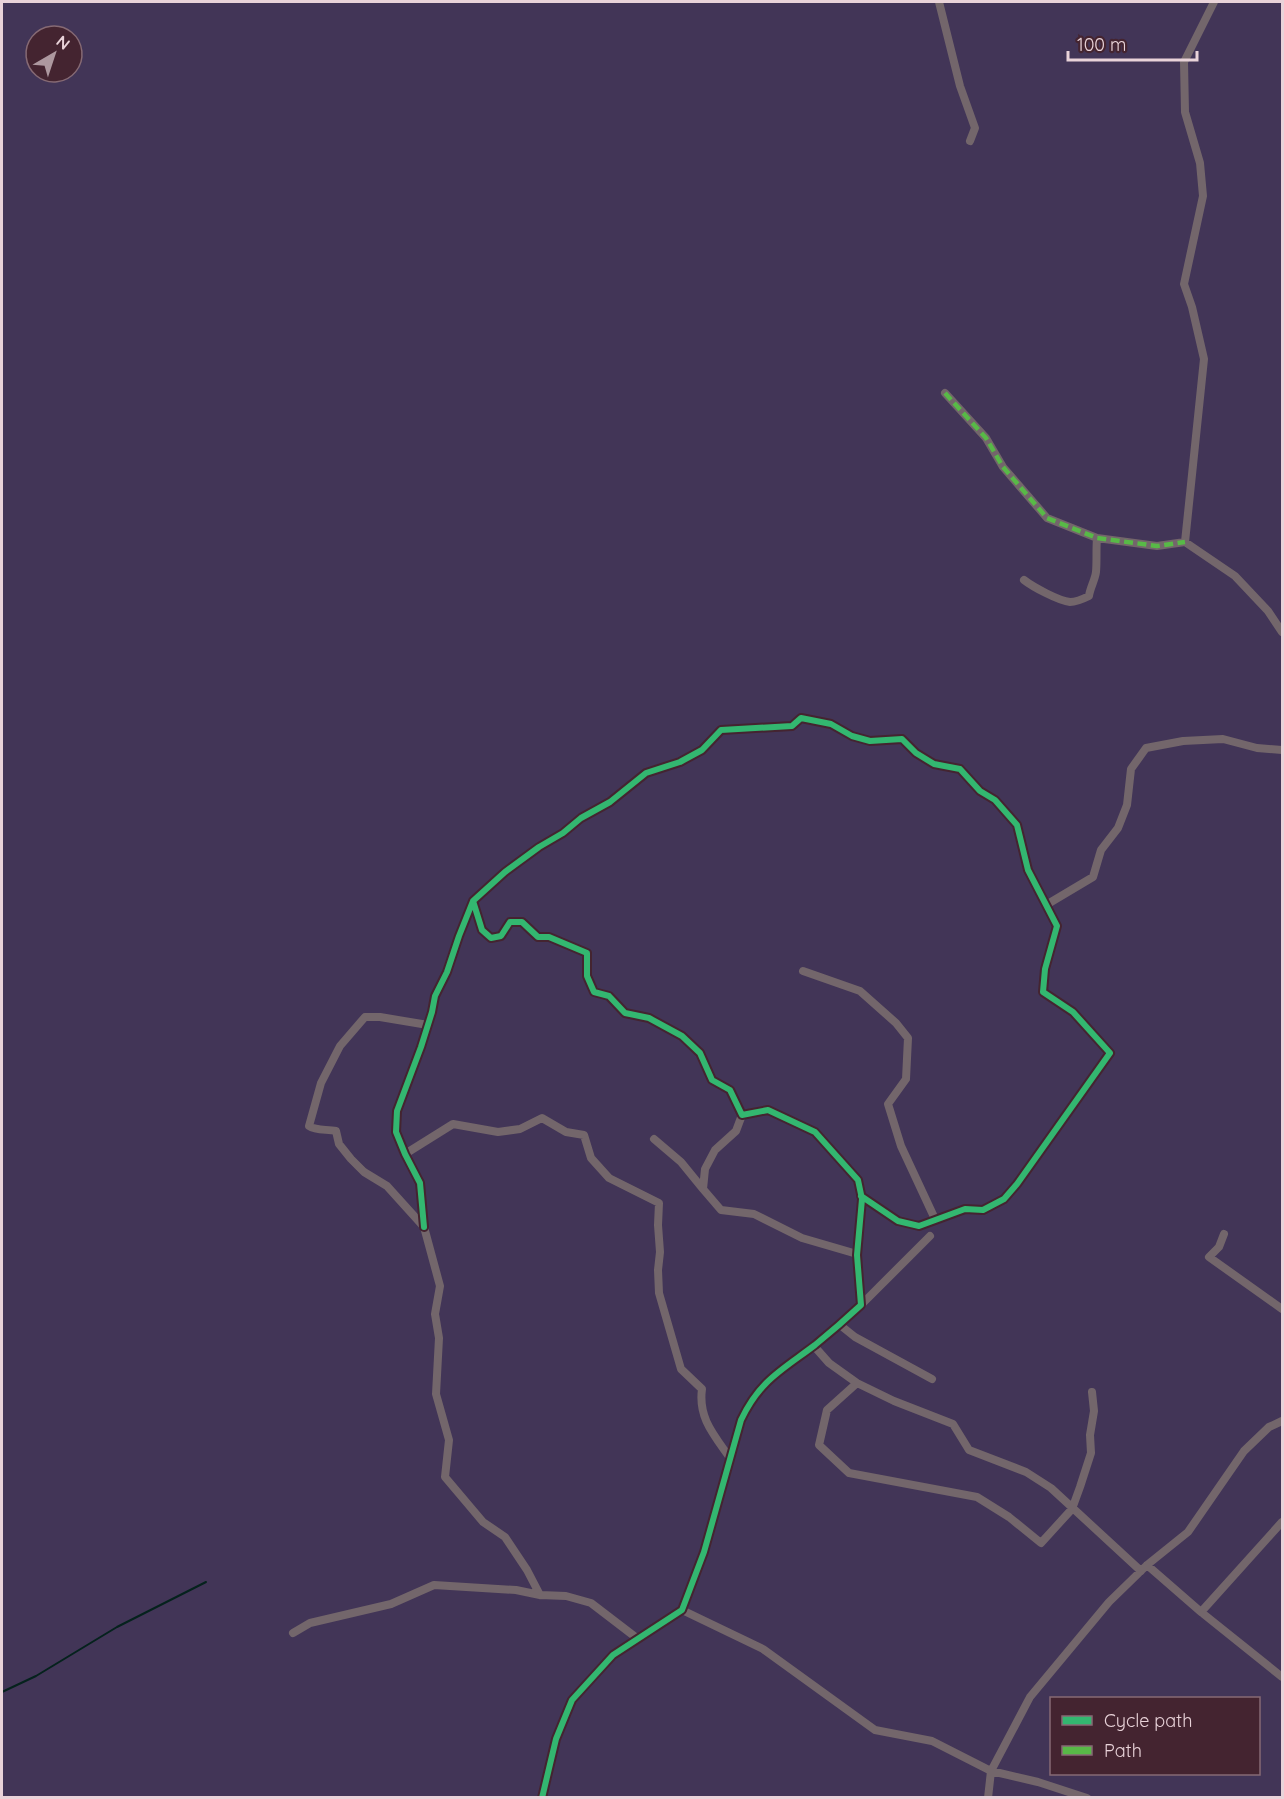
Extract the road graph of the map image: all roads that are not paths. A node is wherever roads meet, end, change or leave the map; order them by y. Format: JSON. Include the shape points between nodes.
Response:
{"nodes":[{"id":1,"x":939,"y":2,"type":"edge"},
{"id":2,"x":1214,"y":2,"type":"edge"},
{"id":3,"x":970,"y":141,"type":"dead end"},
{"id":4,"x":945,"y":393,"type":"dead end"},
{"id":5,"x":1097,"y":538,"type":"junction"},
{"id":6,"x":1185,"y":542,"type":"junction"},
{"id":7,"x":1024,"y":580,"type":"dead end"},
{"id":8,"x":1282,"y":632,"type":"edge"},
{"id":9,"x":1282,"y":750,"type":"edge"},
{"id":10,"x":473,"y":901,"type":"junction"},
{"id":11,"x":1046,"y":905,"type":"junction"},
{"id":12,"x":803,"y":970,"type":"dead end"},
{"id":13,"x":428,"y":1025,"type":"junction"},
{"id":14,"x":742,"y":1115,"type":"junction"},
{"id":15,"x":654,"y":1139,"type":"dead end"},
{"id":16,"x":405,"y":1154,"type":"junction"},
{"id":17,"x":704,"y":1189,"type":"junction"},
{"id":18,"x":861,"y":1196,"type":"junction"},
{"id":19,"x":935,"y":1219,"type":"junction"},
{"id":20,"x":424,"y":1227,"type":"junction"},
{"id":21,"x":1224,"y":1234,"type":"dead end"},
{"id":22,"x":930,"y":1236,"type":"dead end"},
{"id":23,"x":857,"y":1254,"type":"junction"},
{"id":24,"x":861,"y":1305,"type":"junction"},
{"id":25,"x":1282,"y":1309,"type":"edge"},
{"id":26,"x":840,"y":1325,"type":"junction"},
{"id":27,"x":814,"y":1346,"type":"junction"},
{"id":28,"x":932,"y":1379,"type":"dead end"},
{"id":29,"x":857,"y":1383,"type":"junction"},
{"id":30,"x":1092,"y":1392,"type":"dead end"},
{"id":31,"x":1282,"y":1421,"type":"edge"},
{"id":32,"x":730,"y":1458,"type":"junction"},
{"id":33,"x":1072,"y":1509,"type":"junction"},
{"id":34,"x":1282,"y":1522,"type":"edge"},
{"id":35,"x":1144,"y":1568,"type":"junction"},
{"id":36,"x":540,"y":1595,"type":"junction"},
{"id":37,"x":682,"y":1610,"type":"junction"},
{"id":38,"x":1201,"y":1612,"type":"junction"},
{"id":39,"x":293,"y":1633,"type":"dead end"},
{"id":40,"x":638,"y":1639,"type":"junction"},
{"id":41,"x":1282,"y":1677,"type":"edge"},
{"id":42,"x":992,"y":1771,"type":"junction"},
{"id":43,"x":542,"y":1797,"type":"edge"},
{"id":44,"x":988,"y":1797,"type":"edge"},
{"id":45,"x":1087,"y":1797,"type":"edge"}],
"edges":[{"from":1,"to":3,"type":"street","via":[[975,128]]},
{"from":2,"to":6,"type":"street","via":[[1184,62],[1185,112],[1200,163],[1203,196],[1184,284],[1204,359]]},
{"from":4,"to":5,"type":"street","via":[[986,438],[1003,467],[1047,518]]},
{"from":5,"to":6,"type":"street","via":[[1156,546]]},
{"from":5,"to":7,"type":"street","via":[[1096,574],[1089,596],[1067,602]]},
{"from":6,"to":8,"type":"street","via":[[1235,576]]},
{"from":9,"to":11,"type":"street","via":[[1223,739],[1146,748],[1131,769],[1127,805],[1118,828],[1101,850],[1093,877]]},
{"from":10,"to":11,"type":"street","via":[[505,872],[610,802],[646,773],[702,750],[721,730],[792,726],[801,718],[831,724],[870,741],[902,739],[934,764],[960,769],[1017,825],[1028,870]]},
{"from":10,"to":13,"type":"street","via":[[435,996]]},
{"from":10,"to":14,"type":"street","via":[[482,930],[491,938],[501,936],[510,922],[522,922],[538,937],[586,954],[587,976],[594,992],[609,996],[625,1013],[649,1018],[682,1036],[700,1053],[712,1080],[730,1090]]},
{"from":11,"to":19,"type":"street","via":[[1057,926],[1042,992],[1073,1012],[1110,1053],[1004,1199],[983,1210],[965,1209]]},
{"from":12,"to":19,"type":"street","via":[[860,991],[908,1038],[906,1079],[888,1104],[900,1146]]},
{"from":13,"to":16,"type":"street","via":[[397,1111],[396,1132]]},
{"from":13,"to":20,"type":"street","via":[[365,1017],[340,1046],[321,1083],[309,1126],[314,1130],[336,1131],[339,1144],[351,1159],[387,1186]]},
{"from":14,"to":17,"type":"street","via":[[736,1131],[715,1150],[705,1168]]},
{"from":14,"to":18,"type":"street","via":[[768,1110],[815,1132],[858,1180]]},
{"from":15,"to":17,"type":"street"},
{"from":16,"to":20,"type":"street","via":[[420,1184]]},
{"from":16,"to":32,"type":"street","via":[[453,1124],[498,1132],[520,1129],[542,1118],[566,1132],[584,1134],[591,1158],[609,1178],[659,1203],[659,1293],[681,1370],[702,1389],[700,1403],[706,1424]]},
{"from":17,"to":23,"type":"street","via":[[721,1210],[754,1215],[802,1238]]},
{"from":18,"to":19,"type":"street","via":[[898,1221],[919,1226]]},
{"from":18,"to":23,"type":"street"},
{"from":20,"to":36,"type":"street","via":[[440,1286],[435,1314],[440,1338],[436,1394],[449,1440],[445,1477],[483,1522],[504,1537]]},
{"from":21,"to":25,"type":"street","via":[[1209,1257]]},
{"from":22,"to":24,"type":"street"},
{"from":23,"to":24,"type":"street"},
{"from":24,"to":26,"type":"street"},
{"from":26,"to":27,"type":"street"},
{"from":26,"to":28,"type":"street"},
{"from":27,"to":29,"type":"street","via":[[829,1363]]},
{"from":27,"to":32,"type":"street","via":[[778,1370],[750,1400]]},
{"from":29,"to":33,"type":"street","via":[[953,1424],[969,1450],[1026,1472],[1051,1488]]},
{"from":29,"to":33,"type":"street","via":[[827,1410],[819,1445],[849,1473],[977,1497],[1041,1543]]},
{"from":30,"to":33,"type":"street","via":[[1091,1453]]},
{"from":31,"to":35,"type":"street","via":[[1269,1427],[1244,1451],[1188,1532]]},
{"from":32,"to":37,"type":"street","via":[[704,1552]]},
{"from":33,"to":35,"type":"street"},
{"from":34,"to":38,"type":"street"},
{"from":35,"to":38,"type":"street"},
{"from":35,"to":42,"type":"street","via":[[1109,1602],[1030,1697]]},
{"from":36,"to":39,"type":"street","via":[[434,1585],[391,1604],[310,1623]]},
{"from":36,"to":40,"type":"street","via":[[566,1596],[591,1604]]},
{"from":37,"to":40,"type":"street"},
{"from":37,"to":42,"type":"street","via":[[763,1649],[875,1730],[932,1741]]},
{"from":38,"to":41,"type":"street"},
{"from":40,"to":43,"type":"street","via":[[613,1655],[572,1700],[556,1739]]},
{"from":42,"to":44,"type":"street"},
{"from":42,"to":45,"type":"street"}]}
